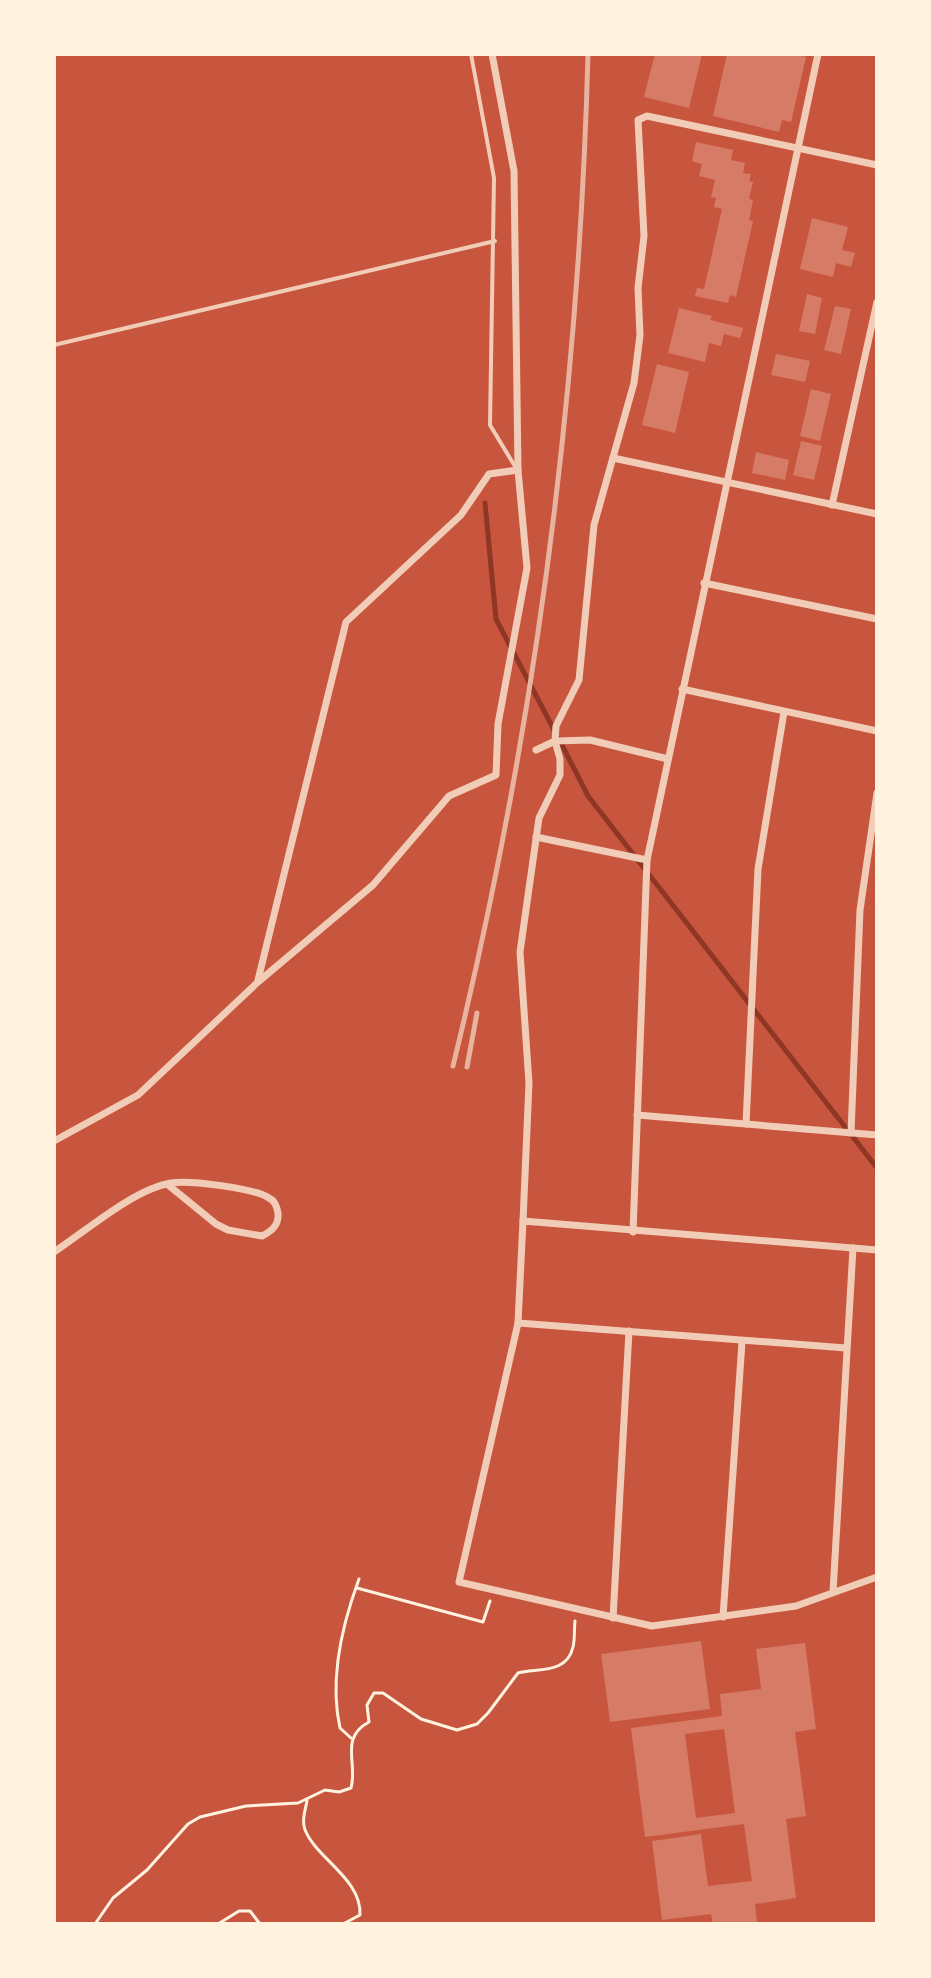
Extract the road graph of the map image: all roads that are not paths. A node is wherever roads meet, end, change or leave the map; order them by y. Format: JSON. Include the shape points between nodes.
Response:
{"nodes":[{"id":1,"x":471,"y":54,"type":"edge"},
{"id":2,"x":492,"y":54,"type":"edge"},
{"id":3,"x":818,"y":54,"type":"edge"},
{"id":4,"x":798,"y":149,"type":"junction"},
{"id":5,"x":877,"y":165,"type":"edge"},
{"id":6,"x":495,"y":241,"type":"junction"},
{"id":7,"x":877,"y":302,"type":"edge"},
{"id":8,"x":54,"y":345,"type":"edge"},
{"id":9,"x":613,"y":458,"type":"junction"},
{"id":10,"x":518,"y":470,"type":"junction"},
{"id":11,"x":727,"y":482,"type":"junction"},
{"id":12,"x":832,"y":505,"type":"junction"},
{"id":13,"x":877,"y":514,"type":"edge"},
{"id":14,"x":704,"y":583,"type":"junction"},
{"id":15,"x":877,"y":619,"type":"edge"},
{"id":16,"x":682,"y":689,"type":"junction"},
{"id":17,"x":784,"y":712,"type":"junction"},
{"id":18,"x":877,"y":731,"type":"edge"},
{"id":19,"x":555,"y":741,"type":"junction"},
{"id":20,"x":536,"y":750,"type":"dead end"},
{"id":21,"x":668,"y":759,"type":"junction"},
{"id":22,"x":877,"y":793,"type":"edge"},
{"id":23,"x":536,"y":837,"type":"junction"},
{"id":24,"x":647,"y":860,"type":"junction"},
{"id":25,"x":258,"y":982,"type":"junction"},
{"id":26,"x":637,"y":1115,"type":"junction"},
{"id":27,"x":746,"y":1124,"type":"junction"},
{"id":28,"x":851,"y":1133,"type":"junction"},
{"id":29,"x":877,"y":1135,"type":"edge"},
{"id":30,"x":54,"y":1141,"type":"edge"},
{"id":31,"x":167,"y":1184,"type":"junction"},
{"id":32,"x":523,"y":1221,"type":"junction"},
{"id":33,"x":633,"y":1232,"type":"junction"},
{"id":34,"x":853,"y":1248,"type":"junction"},
{"id":35,"x":877,"y":1250,"type":"edge"},
{"id":36,"x":54,"y":1252,"type":"edge"},
{"id":37,"x":518,"y":1323,"type":"junction"},
{"id":38,"x":629,"y":1331,"type":"junction"},
{"id":39,"x":742,"y":1342,"type":"junction"},
{"id":40,"x":846,"y":1348,"type":"junction"},
{"id":41,"x":877,"y":1577,"type":"edge"},
{"id":42,"x":833,"y":1592,"type":"junction"},
{"id":43,"x":723,"y":1617,"type":"junction"},
{"id":44,"x":613,"y":1618,"type":"junction"}],
"edges":[{"from":1,"to":6,"type":"lane","via":[[494,178]]},
{"from":2,"to":10,"type":"street","via":[[514,171]]},
{"from":3,"to":4,"type":"street"},
{"from":4,"to":5,"type":"street"},
{"from":4,"to":9,"type":"street","via":[[647,116],[638,120],[644,236],[640,335],[634,383]]},
{"from":4,"to":11,"type":"street"},
{"from":6,"to":8,"type":"lane"},
{"from":6,"to":10,"type":"lane","via":[[490,425]]},
{"from":7,"to":12,"type":"street"},
{"from":9,"to":11,"type":"street"},
{"from":9,"to":19,"type":"street","via":[[594,525],[579,680],[556,726]]},
{"from":10,"to":25,"type":"street","via":[[489,474],[461,515],[346,622]]},
{"from":10,"to":25,"type":"street","via":[[527,568],[498,724],[496,775],[449,796],[373,885]]},
{"from":11,"to":12,"type":"street"},
{"from":11,"to":14,"type":"street"},
{"from":12,"to":13,"type":"street"},
{"from":14,"to":15,"type":"street"},
{"from":14,"to":16,"type":"street"},
{"from":16,"to":17,"type":"street"},
{"from":16,"to":21,"type":"street"},
{"from":17,"to":18,"type":"street"},
{"from":17,"to":27,"type":"street","via":[[758,869]]},
{"from":19,"to":20,"type":"street"},
{"from":19,"to":21,"type":"street","via":[[590,740]]},
{"from":19,"to":23,"type":"street","via":[[560,775],[539,818]]},
{"from":21,"to":24,"type":"street"},
{"from":22,"to":28,"type":"street","via":[[860,910]]},
{"from":23,"to":24,"type":"street"},
{"from":23,"to":32,"type":"street","via":[[520,952],[529,1083]]},
{"from":24,"to":26,"type":"street"},
{"from":25,"to":30,"type":"street","via":[[138,1095]]},
{"from":26,"to":27,"type":"street"},
{"from":26,"to":33,"type":"street"},
{"from":27,"to":28,"type":"street"},
{"from":28,"to":29,"type":"street"},
{"from":31,"to":31,"type":"street","via":[[201,1183],[266,1196],[278,1208],[279,1218],[262,1236],[228,1230]]},
{"from":31,"to":36,"type":"street","via":[[147,1189]]},
{"from":32,"to":33,"type":"street"},
{"from":32,"to":37,"type":"street"},
{"from":33,"to":34,"type":"street"},
{"from":34,"to":35,"type":"street"},
{"from":34,"to":40,"type":"street"},
{"from":37,"to":38,"type":"street"},
{"from":37,"to":44,"type":"street","via":[[459,1582]]},
{"from":38,"to":39,"type":"street"},
{"from":38,"to":44,"type":"street"},
{"from":39,"to":40,"type":"street"},
{"from":39,"to":43,"type":"street"},
{"from":40,"to":42,"type":"street"},
{"from":41,"to":42,"type":"street"},
{"from":42,"to":43,"type":"street","via":[[796,1606]]},
{"from":43,"to":44,"type":"street","via":[[652,1626]]}]}
